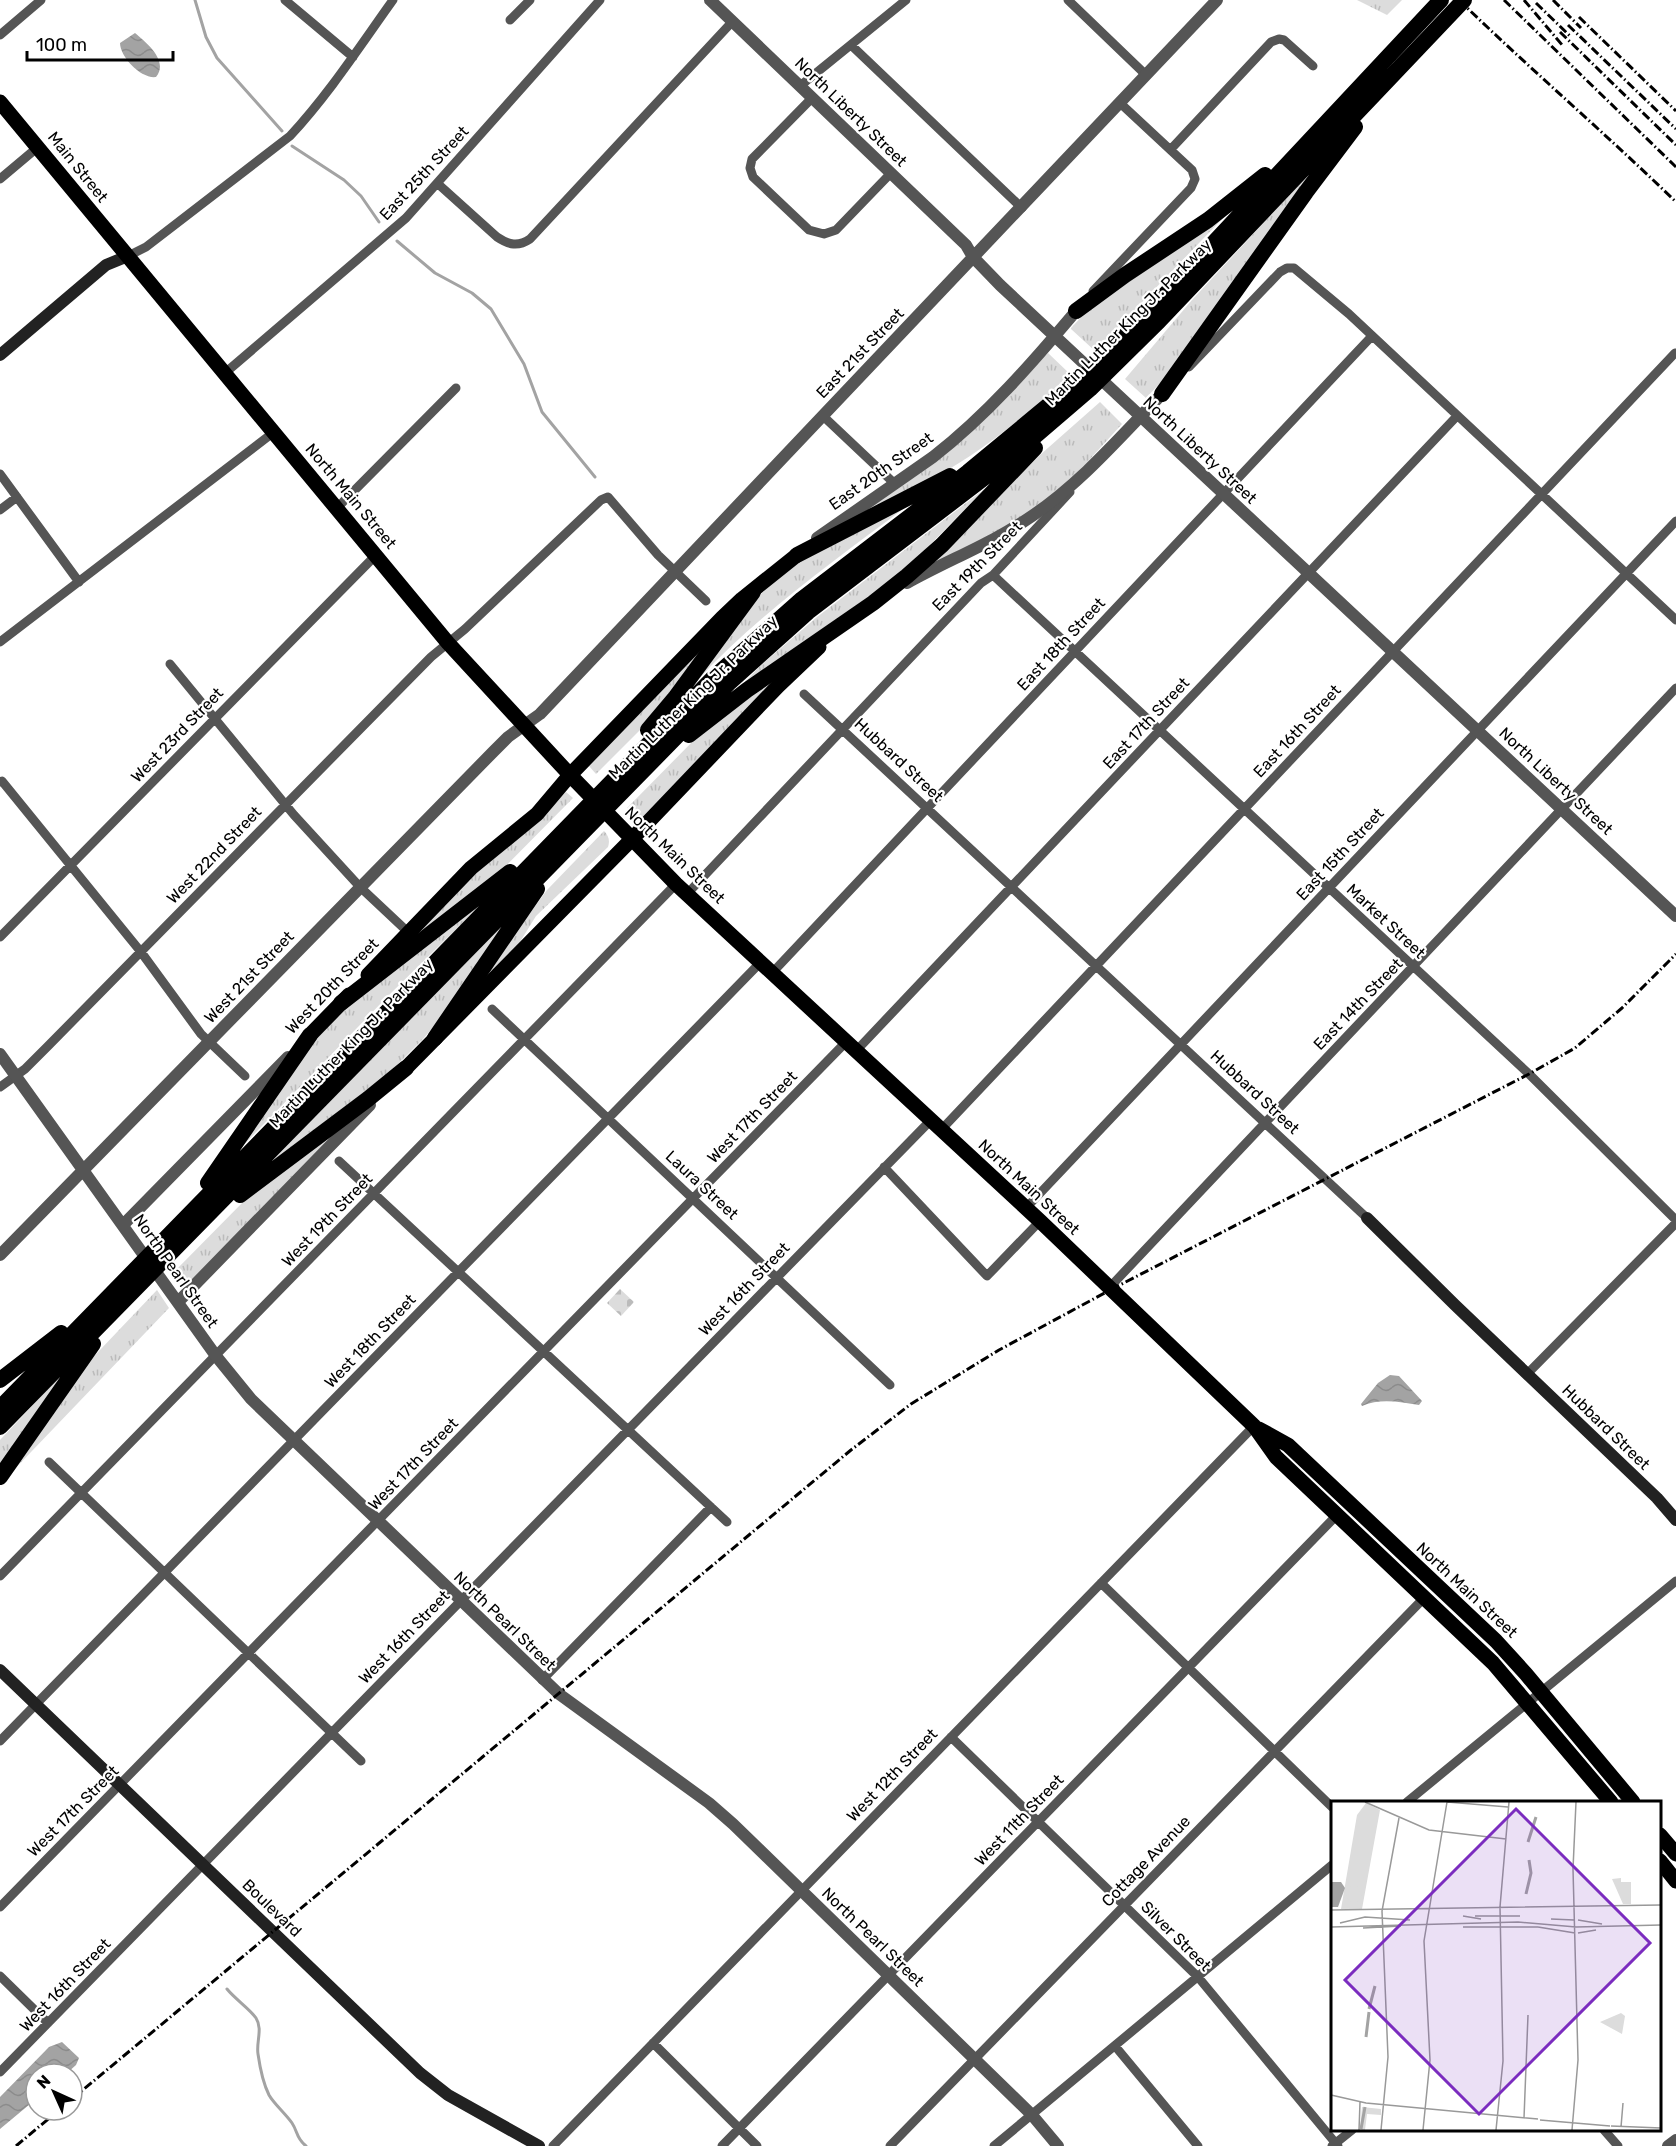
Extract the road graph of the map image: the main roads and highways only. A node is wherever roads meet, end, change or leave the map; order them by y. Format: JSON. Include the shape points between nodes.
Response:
{"nodes":[{"id":1,"x":1441,"y":0,"type":"edge"},
{"id":2,"x":1464,"y":0,"type":"edge"},
{"id":3,"x":1378,"y":78,"type":"junction"},
{"id":4,"x":0,"y":102,"type":"edge"},
{"id":5,"x":128,"y":256,"type":"junction"},
{"id":6,"x":1076,"y":311,"type":"road end"},
{"id":7,"x":0,"y":356,"type":"edge"},
{"id":8,"x":1162,"y":394,"type":"road end"},
{"id":9,"x":1066,"y":401,"type":"junction"},
{"id":10,"x":968,"y":472,"type":"junction"},
{"id":11,"x":797,"y":555,"type":"joint"},
{"id":12,"x":753,"y":592,"type":"junction"},
{"id":13,"x":873,"y":603,"type":"junction"},
{"id":14,"x":627,"y":773,"type":"junction"},
{"id":15,"x":570,"y":776,"type":"junction"},
{"id":16,"x":565,"y":836,"type":"junction"},
{"id":17,"x":632,"y":840,"type":"junction"},
{"id":18,"x":341,"y":1003,"type":"junction"},
{"id":19,"x":310,"y":1035,"type":"joint"},
{"id":20,"x":435,"y":1038,"type":"junction"},
{"id":21,"x":406,"y":1068,"type":"joint"},
{"id":22,"x":194,"y":1209,"type":"junction"},
{"id":23,"x":1367,"y":1218,"type":"road end"},
{"id":24,"x":180,"y":1233,"type":"junction"},
{"id":25,"x":121,"y":1294,"type":"junction"},
{"id":26,"x":0,"y":1380,"type":"edge"},
{"id":27,"x":0,"y":1408,"type":"edge"},
{"id":28,"x":1254,"y":1426,"type":"junction"},
{"id":29,"x":0,"y":1427,"type":"edge"},
{"id":30,"x":0,"y":1477,"type":"edge"},
{"id":31,"x":1676,"y":1520,"type":"edge"},
{"id":32,"x":0,"y":1670,"type":"edge"},
{"id":33,"x":1609,"y":1801,"type":"edge"},
{"id":34,"x":1631,"y":1801,"type":"edge"},
{"id":35,"x":1661,"y":1837,"type":"edge"},
{"id":36,"x":1676,"y":1854,"type":"edge"},
{"id":37,"x":1662,"y":1868,"type":"edge"},
{"id":38,"x":1676,"y":1881,"type":"edge"},
{"id":39,"x":538,"y":2146,"type":"edge"}],
"edges":[{"from":1,"to":3,"type":"highway","name":"Martin Luther King Jr. Parkway"},
{"from":2,"to":3,"type":"highway","name":"Martin Luther King Jr. Parkway"},
{"from":3,"to":6,"type":"highway","via":[[1208,220]]},
{"from":3,"to":8,"type":"highway","via":[[1358,122]]},
{"from":3,"to":9,"type":"highway","name":"Martin Luther King Jr. Parkway","via":[[1125,346]]},
{"from":4,"to":5,"type":"main road","name":"Main Street"},
{"from":5,"to":7,"type":"main road","via":[[106,265]]},
{"from":5,"to":15,"type":"main road","name":"North Main Street","via":[[448,643]]},
{"from":9,"to":10,"type":"highway","name":"Martin Luther King Jr. Parkway"},
{"from":9,"to":13,"type":"highway","via":[[1014,471],[942,545]]},
{"from":9,"to":14,"type":"highway","name":"Martin Luther King Jr. Parkway","via":[[990,473],[782,634]]},
{"from":10,"to":11,"type":"highway","via":[[951,475]]},
{"from":10,"to":14,"type":"highway","name":"Martin Luther King Jr. Parkway","via":[[776,621],[718,673]]},
{"from":11,"to":12,"type":"main road","name":"East 20th Street"},
{"from":12,"to":14,"type":"highway","via":[[641,739]]},
{"from":12,"to":15,"type":"main road","name":"East 20th Street","via":[[722,618]]},
{"from":13,"to":14,"type":"highway"},
{"from":13,"to":17,"type":"main road","via":[[786,678]]},
{"from":14,"to":16,"type":"highway","name":"Martin Luther King Jr. Parkway"},
{"from":15,"to":17,"type":"main road","name":"North Main Street"},
{"from":15,"to":18,"type":"main road","name":"West 20th Street","via":[[537,813],[471,868]]},
{"from":16,"to":18,"type":"highway","via":[[527,857]]},
{"from":16,"to":20,"type":"highway","via":[[538,889]]},
{"from":16,"to":22,"type":"highway","name":"Martin Luther King Jr. Parkway"},
{"from":16,"to":24,"type":"highway","name":"Martin Luther King Jr. Parkway"},
{"from":17,"to":20,"type":"main road"},
{"from":17,"to":28,"type":"main road","name":"North Main Street"},
{"from":18,"to":19,"type":"main road","name":"West 20th Street"},
{"from":19,"to":22,"type":"highway","via":[[203,1189]]},
{"from":20,"to":21,"type":"main road"},
{"from":21,"to":24,"type":"highway"},
{"from":22,"to":24,"type":"highway","name":"Martin Luther King Jr. Parkway"},
{"from":23,"to":31,"type":"main road","name":"Hubbard Street"},
{"from":24,"to":25,"type":"highway","name":"Martin Luther King Jr. Parkway"},
{"from":25,"to":26,"type":"highway"},
{"from":25,"to":27,"type":"highway","name":"Martin Luther King Jr. Parkway"},
{"from":25,"to":29,"type":"highway","name":"Martin Luther King Jr. Parkway"},
{"from":25,"to":30,"type":"highway"},
{"from":28,"to":33,"type":"main road","name":"North Main Street","via":[[1276,1457],[1493,1662]]},
{"from":28,"to":34,"type":"main road","name":"North Main Street","via":[[1288,1445],[1496,1641]]},
{"from":32,"to":39,"type":"main road","name":"Boulevard","via":[[420,2073],[454,2099]]},
{"from":35,"to":36,"type":"main road"},
{"from":37,"to":38,"type":"main road"}]}
